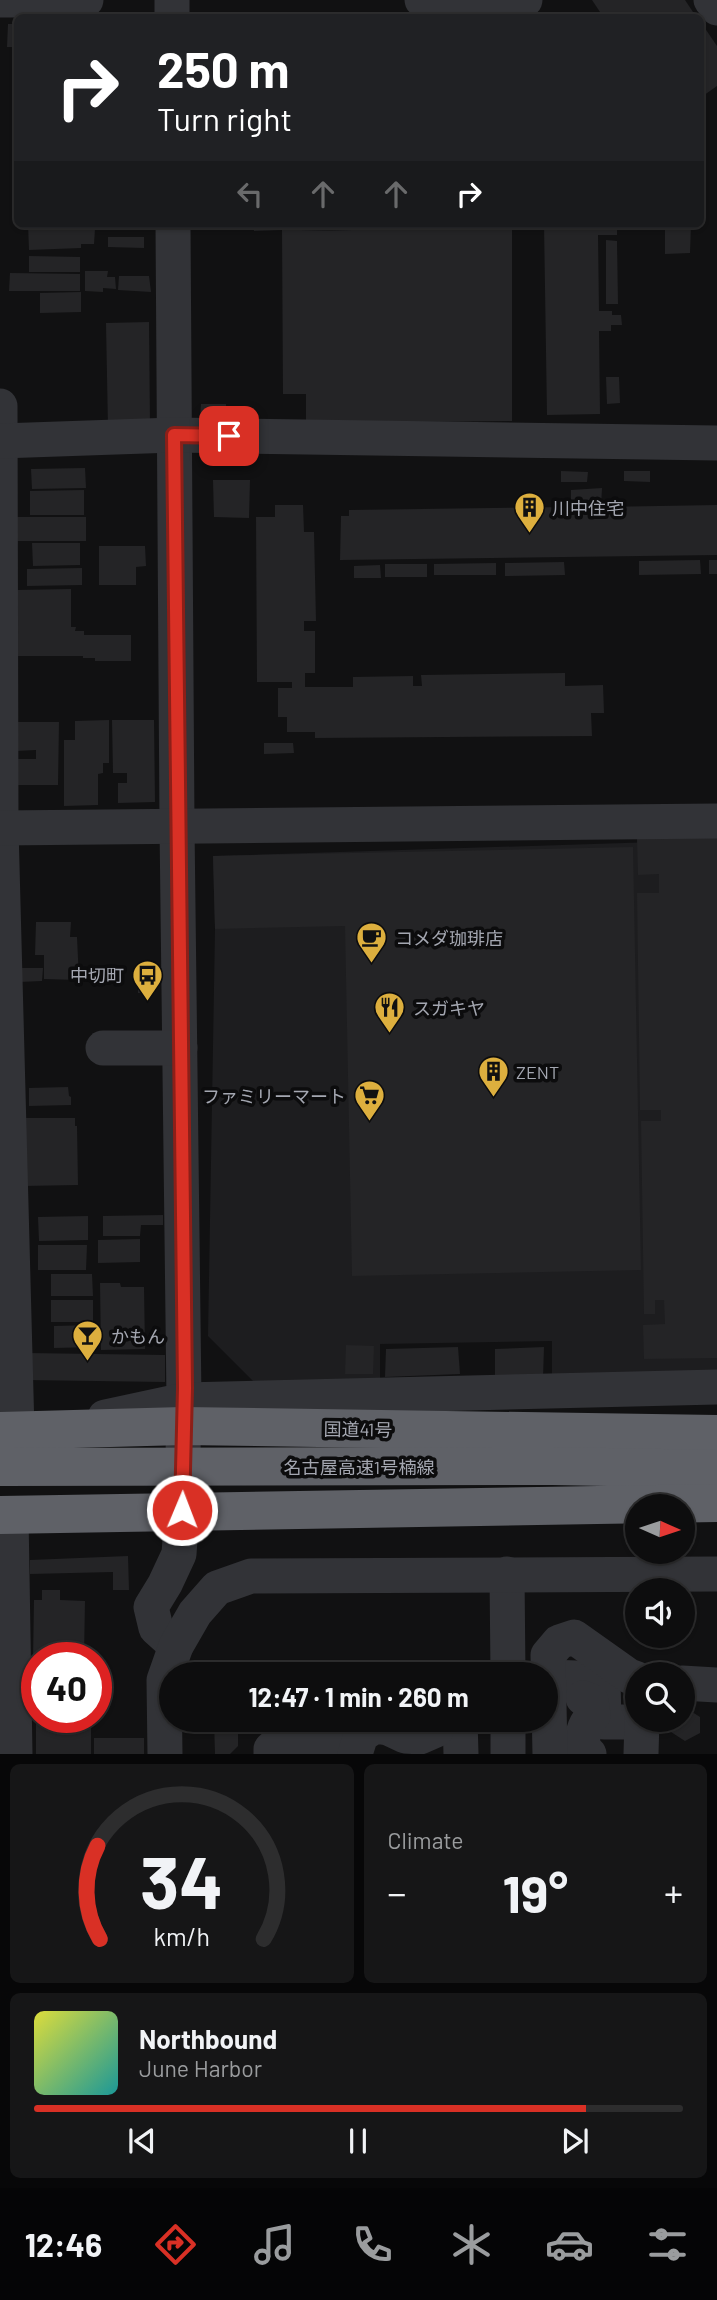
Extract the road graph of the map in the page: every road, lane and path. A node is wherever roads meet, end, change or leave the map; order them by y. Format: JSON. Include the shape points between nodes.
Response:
{"nodes":[{"id":1,"x":0,"y":0,"type":"edge"},
{"id":2,"x":86,"y":0,"type":"edge"},
{"id":3,"x":422,"y":0,"type":"edge"},
{"id":4,"x":525,"y":0,"type":"edge"},
{"id":5,"x":711,"y":0,"type":"edge"},
{"id":6,"x":717,"y":8,"type":"edge"},
{"id":7,"x":173,"y":228,"type":"edge"},
{"id":8,"x":0,"y":406,"type":"edge"},
{"id":9,"x":174,"y":435,"type":"junction"},
{"id":10,"x":1,"y":441,"type":"edge"},
{"id":11,"x":717,"y":443,"type":"edge"},
{"id":12,"x":717,"y":821,"type":"edge"},
{"id":13,"x":177,"y":826,"type":"junction"},
{"id":14,"x":1,"y":828,"type":"edge"},
{"id":15,"x":103,"y":1048,"type":"dead end"},
{"id":16,"x":180,"y":1048,"type":"junction"},
{"id":17,"x":717,"y":1387,"type":"edge"},
{"id":18,"x":184,"y":1413,"type":"junction"},
{"id":19,"x":717,"y":1434,"type":"edge"},
{"id":20,"x":16,"y":1436,"type":"edge"},
{"id":21,"x":717,"y":1454,"type":"edge"},
{"id":22,"x":0,"y":1467,"type":"edge"},
{"id":23,"x":717,"y":1469,"type":"edge"},
{"id":24,"x":717,"y":1503,"type":"edge"},
{"id":25,"x":182,"y":1510,"type":"junction"},
{"id":26,"x":6,"y":1515,"type":"edge"},
{"id":27,"x":508,"y":1574,"type":"junction"},
{"id":28,"x":717,"y":1574,"type":"edge"},
{"id":29,"x":176,"y":1646,"type":"junction"},
{"id":30,"x":172,"y":1662,"type":"edge"},
{"id":31,"x":508,"y":1662,"type":"edge"},
{"id":32,"x":548,"y":1662,"type":"edge"},
{"id":33,"x":625,"y":1673,"type":"edge"},
{"id":34,"x":558,"y":1684,"type":"edge"},
{"id":35,"x":695,"y":1684,"type":"edge"},
{"id":36,"x":717,"y":1685,"type":"edge"},
{"id":37,"x":558,"y":1688,"type":"edge"},
{"id":38,"x":625,"y":1728,"type":"edge"},
{"id":39,"x":166,"y":1732,"type":"edge"},
{"id":40,"x":326,"y":1732,"type":"edge"},
{"id":41,"x":366,"y":1732,"type":"edge"},
{"id":42,"x":396,"y":1732,"type":"edge"},
{"id":43,"x":431,"y":1732,"type":"edge"},
{"id":44,"x":460,"y":1732,"type":"edge"},
{"id":45,"x":508,"y":1732,"type":"edge"},
{"id":46,"x":550,"y":1732,"type":"edge"},
{"id":47,"x":15,"y":1754,"type":"edge"},
{"id":48,"x":165,"y":1754,"type":"edge"},
{"id":49,"x":271,"y":1754,"type":"edge"},
{"id":50,"x":355,"y":1754,"type":"edge"},
{"id":51,"x":461,"y":1754,"type":"edge"},
{"id":52,"x":508,"y":1754,"type":"edge"},
{"id":53,"x":550,"y":1754,"type":"edge"},
{"id":54,"x":589,"y":1754,"type":"edge"}],
"edges":[{"from":1,"to":2,"type":"street"},
{"from":3,"to":4,"type":"street"},
{"from":5,"to":6,"type":"street"},
{"from":7,"to":9,"type":"street"},
{"from":8,"to":10,"type":"street"},
{"from":9,"to":10,"type":"street"},
{"from":9,"to":11,"type":"street"},
{"from":9,"to":13,"type":"street"},
{"from":10,"to":14,"type":"street"},
{"from":12,"to":13,"type":"street"},
{"from":13,"to":14,"type":"street"},
{"from":13,"to":16,"type":"street"},
{"from":14,"to":20,"type":"street"},
{"from":15,"to":16,"type":"street"},
{"from":16,"to":18,"type":"street"},
{"from":17,"to":18,"type":"street"},
{"from":18,"to":19,"type":"highway","name":"国道41号"},
{"from":18,"to":20,"type":"highway","name":"国道41号"},
{"from":18,"to":25,"type":"street"},
{"from":20,"to":21,"type":"highway","name":"名古屋高速1号楠線"},
{"from":22,"to":23,"type":"highway","name":"名古屋高速1号楠線"},
{"from":24,"to":25,"type":"highway"},
{"from":25,"to":26,"type":"highway"},
{"from":25,"to":29,"type":"street","via":[[179,1554],[151,1607],[156,1628]]},
{"from":26,"to":47,"type":"street"},
{"from":27,"to":28,"type":"street"},
{"from":27,"to":29,"type":"street","via":[[251,1576],[217,1588],[195,1613]]},
{"from":27,"to":31,"type":"street"},
{"from":29,"to":30,"type":"street"},
{"from":32,"to":33,"type":"street","via":[[559,1642],[574,1637]]},
{"from":34,"to":38,"type":"street","via":[[603,1679],[604,1722]]},
{"from":35,"to":36,"type":"street"},
{"from":37,"to":54,"type":"street","via":[[591,1701],[593,1715],[581,1737]]},
{"from":39,"to":48,"type":"street"},
{"from":40,"to":49,"type":"street","via":[[326,1750],[271,1749]]},
{"from":41,"to":50,"type":"street"},
{"from":42,"to":43,"type":"street","via":[[420,1737]]},
{"from":44,"to":51,"type":"street"},
{"from":45,"to":52,"type":"street"},
{"from":46,"to":53,"type":"street"}]}
